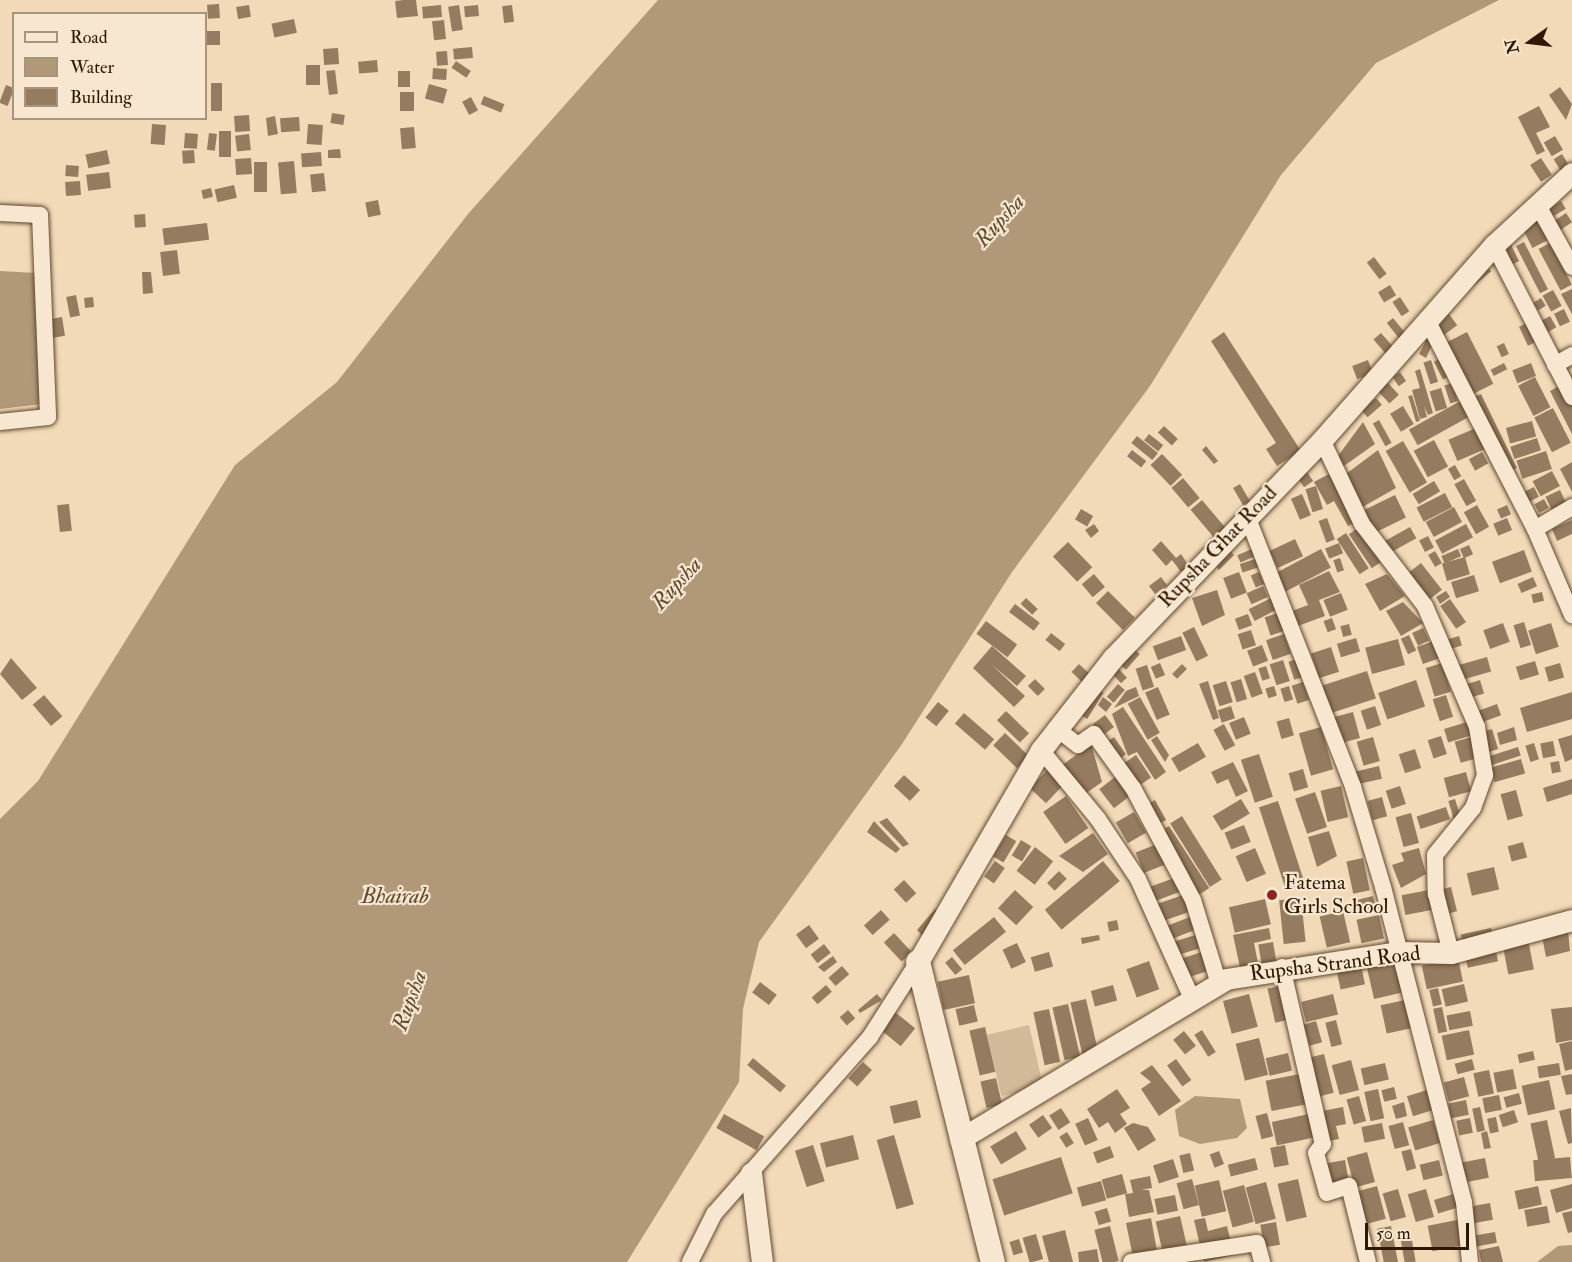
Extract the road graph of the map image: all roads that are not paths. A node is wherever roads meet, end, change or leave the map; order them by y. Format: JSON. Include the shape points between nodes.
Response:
{"nodes":[{"id":1,"x":1572,"y":173,"type":"edge"},
{"id":2,"x":1537,"y":204,"type":"junction"},
{"id":3,"x":0,"y":213,"type":"edge"},
{"id":4,"x":1494,"y":245,"type":"junction"},
{"id":5,"x":1572,"y":267,"type":"edge"},
{"id":6,"x":1427,"y":320,"type":"junction"},
{"id":7,"x":1572,"y":355,"type":"edge"},
{"id":8,"x":1556,"y":365,"type":"junction"},
{"id":9,"x":1572,"y":396,"type":"edge"},
{"id":10,"x":0,"y":422,"type":"edge"},
{"id":11,"x":1322,"y":440,"type":"junction"},
{"id":12,"x":1572,"y":507,"type":"edge"},
{"id":13,"x":1247,"y":516,"type":"junction"},
{"id":14,"x":1535,"y":529,"type":"junction"},
{"id":15,"x":1572,"y":615,"type":"edge"},
{"id":16,"x":1056,"y":728,"type":"junction"},
{"id":17,"x":1041,"y":750,"type":"junction"},
{"id":18,"x":1572,"y":920,"type":"edge"},
{"id":19,"x":1399,"y":952,"type":"junction"},
{"id":20,"x":1451,"y":952,"type":"junction"},
{"id":21,"x":918,"y":962,"type":"junction"},
{"id":22,"x":1282,"y":967,"type":"junction"},
{"id":23,"x":1219,"y":984,"type":"junction"},
{"id":24,"x":1193,"y":1001,"type":"junction"},
{"id":25,"x":960,"y":1139,"type":"junction"},
{"id":26,"x":751,"y":1173,"type":"junction"},
{"id":27,"x":690,"y":1262,"type":"edge"},
{"id":28,"x":762,"y":1262,"type":"edge"},
{"id":29,"x":993,"y":1262,"type":"edge"},
{"id":30,"x":1131,"y":1262,"type":"edge"},
{"id":31,"x":1262,"y":1262,"type":"edge"},
{"id":32,"x":1368,"y":1262,"type":"edge"},
{"id":33,"x":1470,"y":1262,"type":"edge"}],
"edges":[{"from":1,"to":2,"type":"street","name":"Rupsha Ghat Road"},
{"from":2,"to":4,"type":"street","name":"Rupsha Ghat Road"},
{"from":2,"to":5,"type":"street"},
{"from":3,"to":10,"type":"street","via":[[40,215],[48,417]]},
{"from":4,"to":6,"type":"street","name":"Rupsha Ghat Road"},
{"from":4,"to":8,"type":"street"},
{"from":6,"to":11,"type":"street","name":"Rupsha Ghat Road"},
{"from":6,"to":14,"type":"street"},
{"from":7,"to":8,"type":"street"},
{"from":8,"to":9,"type":"street"},
{"from":11,"to":13,"type":"street","name":"Rupsha Ghat Road"},
{"from":11,"to":20,"type":"street","via":[[1362,524],[1425,606],[1477,727],[1485,775],[1473,808],[1435,855],[1436,894]]},
{"from":12,"to":14,"type":"street"},
{"from":13,"to":16,"type":"street","name":"Rupsha Ghat Road","via":[[1113,658]]},
{"from":13,"to":19,"type":"street","via":[[1353,787]]},
{"from":14,"to":15,"type":"street"},
{"from":16,"to":17,"type":"street","name":"Rupsha Ghat Road"},
{"from":16,"to":23,"type":"street","via":[[1078,745],[1094,734],[1133,788],[1193,900]]},
{"from":17,"to":21,"type":"street","name":"Rupsha Ghat Road"},
{"from":17,"to":24,"type":"street","via":[[1098,819],[1138,879]]},
{"from":18,"to":20,"type":"street","name":"Rupsha Strand Road"},
{"from":19,"to":20,"type":"street","name":"Rupsha Strand Road"},
{"from":19,"to":22,"type":"street","name":"Rupsha Strand Road"},
{"from":19,"to":33,"type":"street","via":[[1464,1202]]},
{"from":21,"to":25,"type":"main road"},
{"from":21,"to":26,"type":"street","via":[[870,1037]]},
{"from":22,"to":23,"type":"street","name":"Rupsha Strand Road"},
{"from":22,"to":32,"type":"street","via":[[1323,1144],[1316,1153],[1324,1183],[1327,1192],[1349,1186]]},
{"from":23,"to":24,"type":"street","name":"Rupsha Strand Road"},
{"from":24,"to":25,"type":"street","name":"Rupsha Strand Road"},
{"from":25,"to":29,"type":"main road"},
{"from":26,"to":27,"type":"street","via":[[714,1214]]},
{"from":26,"to":28,"type":"street"},
{"from":30,"to":31,"type":"street","via":[[1257,1243]]}]}
